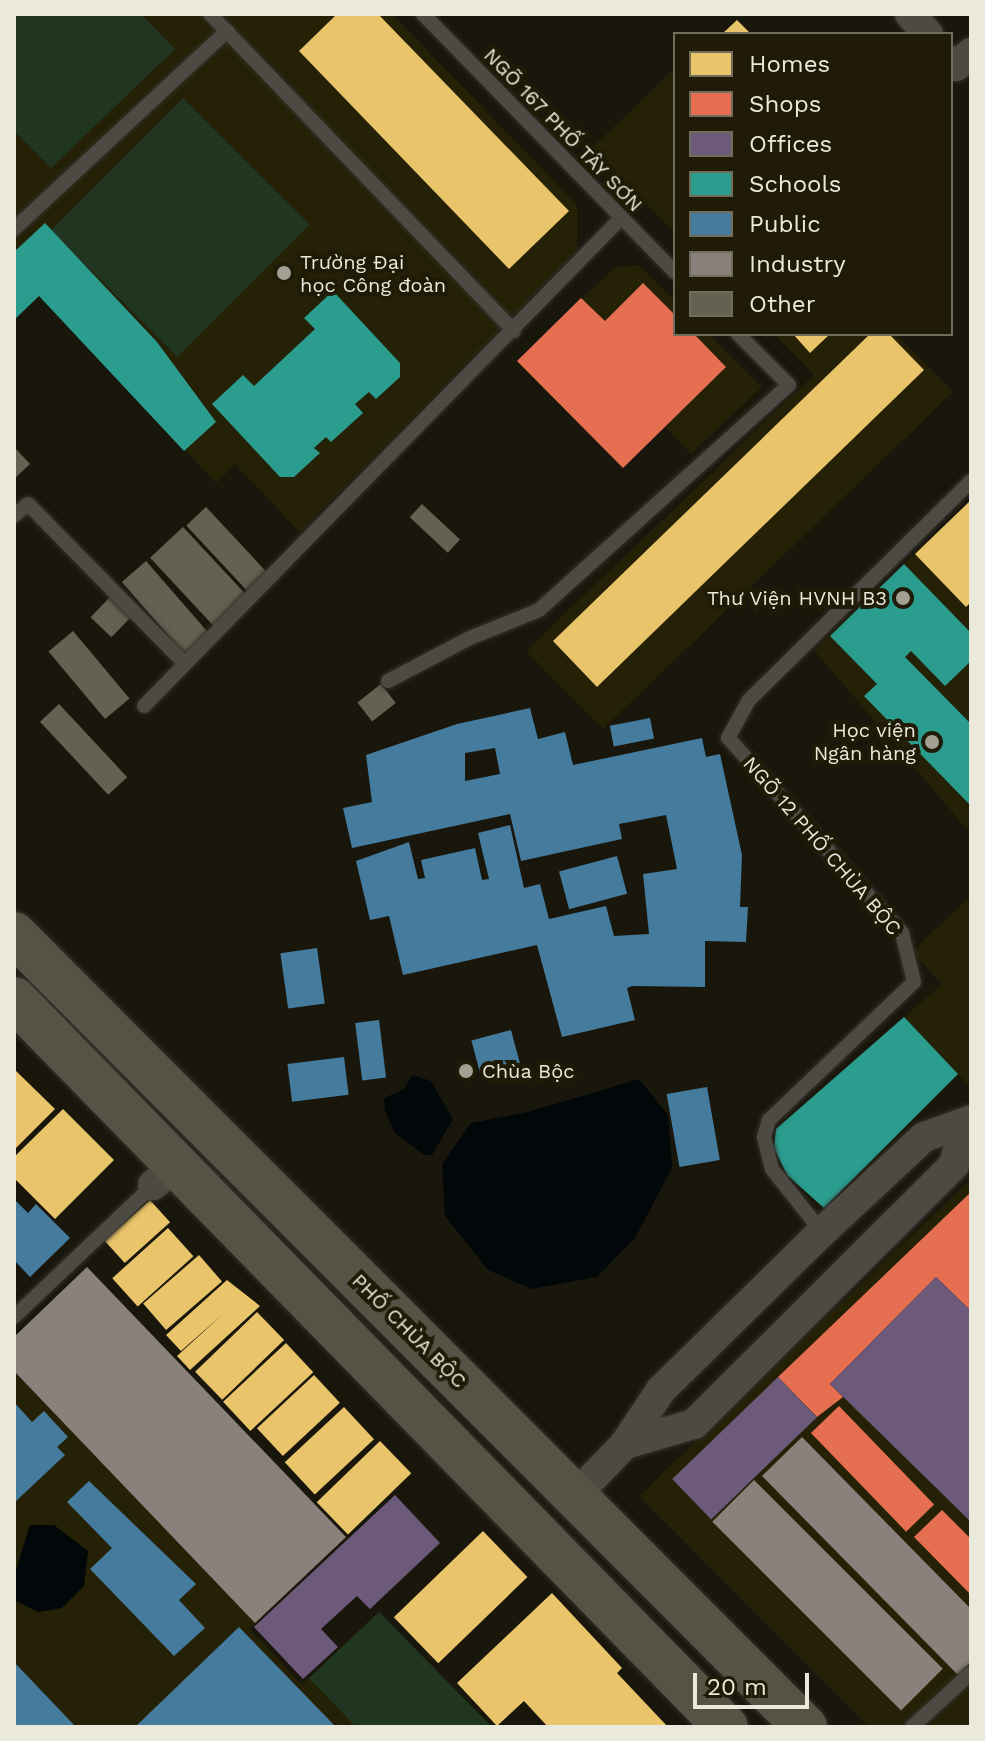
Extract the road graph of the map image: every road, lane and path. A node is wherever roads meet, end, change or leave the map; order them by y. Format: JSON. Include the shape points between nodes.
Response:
{"nodes":[{"id":1,"x":210,"y":14,"type":"edge"},
{"id":2,"x":423,"y":14,"type":"edge"},
{"id":3,"x":910,"y":14,"type":"edge"},
{"id":4,"x":227,"y":31,"type":"junction"},
{"id":5,"x":926,"y":32,"type":"edge"},
{"id":6,"x":971,"y":53,"type":"edge"},
{"id":7,"x":953,"y":63,"type":"edge"},
{"id":8,"x":621,"y":218,"type":"junction"},
{"id":9,"x":14,"y":229,"type":"edge"},
{"id":10,"x":673,"y":270,"type":"edge"},
{"id":11,"x":514,"y":331,"type":"junction"},
{"id":12,"x":740,"y":336,"type":"edge"},
{"id":13,"x":971,"y":481,"type":"edge"},
{"id":14,"x":14,"y":516,"type":"edge"},
{"id":15,"x":185,"y":664,"type":"junction"},
{"id":16,"x":388,"y":681,"type":"dead end"},
{"id":17,"x":144,"y":706,"type":"dead end"},
{"id":18,"x":14,"y":934,"type":"edge"},
{"id":19,"x":14,"y":999,"type":"edge"},
{"id":20,"x":969,"y":1127,"type":"edge"},
{"id":21,"x":166,"y":1175,"type":"junction"},
{"id":22,"x":822,"y":1232,"type":"junction"},
{"id":23,"x":855,"y":1265,"type":"junction"},
{"id":24,"x":14,"y":1317,"type":"edge"},
{"id":25,"x":625,"y":1444,"type":"junction"},
{"id":26,"x":575,"y":1496,"type":"junction"},
{"id":27,"x":539,"y":1530,"type":"junction"},
{"id":28,"x":971,"y":1673,"type":"edge"},
{"id":29,"x":726,"y":1727,"type":"edge"},
{"id":30,"x":805,"y":1727,"type":"edge"},
{"id":31,"x":912,"y":1727,"type":"edge"}],
"edges":[{"from":1,"to":4,"type":"lane"},
{"from":2,"to":8,"type":"lane","name":"NGÕ 167 PHỐ TÂY SƠN"},
{"from":3,"to":5,"type":"street"},
{"from":4,"to":9,"type":"lane"},
{"from":4,"to":11,"type":"lane"},
{"from":6,"to":7,"type":"street","via":[[956,66]]},
{"from":8,"to":10,"type":"lane","name":"NGÕ 167 PHỐ TÂY SƠN"},
{"from":8,"to":11,"type":"lane"},
{"from":11,"to":15,"type":"lane"},
{"from":12,"to":16,"type":"lane","via":[[789,385],[539,610],[470,638]]},
{"from":13,"to":22,"type":"lane","name":"NGÕ 12 PHỐ CHÙA BỘC","via":[[749,700],[728,738],[902,933],[914,982],[769,1120],[764,1137],[772,1169]]},
{"from":14,"to":15,"type":"lane","via":[[28,504]]},
{"from":15,"to":17,"type":"lane"},
{"from":18,"to":26,"type":"main road","name":"PHỐ CHÙA BỘC"},
{"from":19,"to":21,"type":"main road"},
{"from":20,"to":22,"type":"street","via":[[924,1137]]},
{"from":20,"to":23,"type":"street","via":[[954,1165]]},
{"from":21,"to":24,"type":"lane"},
{"from":21,"to":27,"type":"main road"},
{"from":22,"to":23,"type":"street","name":"NGÕ 12 PHỐ CHÙA BỘC"},
{"from":22,"to":25,"type":"street","via":[[661,1390]]},
{"from":23,"to":25,"type":"street","via":[[694,1424]]},
{"from":25,"to":26,"type":"street"},
{"from":26,"to":27,"type":"main road"},
{"from":26,"to":30,"type":"main road","name":"PHỐ CHÙA BỘC"},
{"from":27,"to":29,"type":"main road"},
{"from":28,"to":31,"type":"lane"}]}
